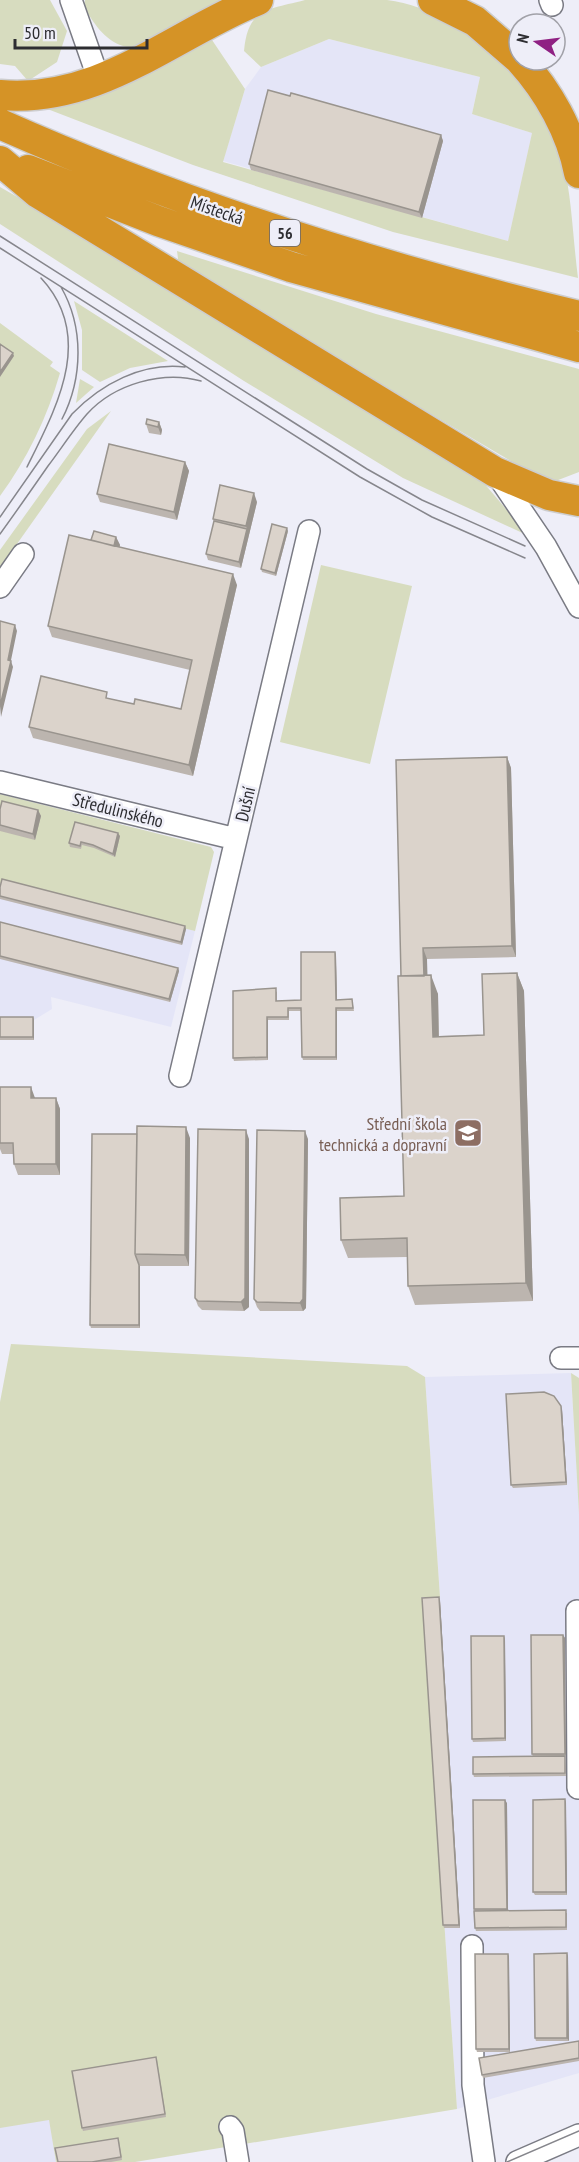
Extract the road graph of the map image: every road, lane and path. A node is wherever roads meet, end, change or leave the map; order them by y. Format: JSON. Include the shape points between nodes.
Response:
{"nodes":[{"id":1,"x":71,"y":0,"type":"edge"},
{"id":2,"x":258,"y":0,"type":"edge"},
{"id":3,"x":433,"y":0,"type":"edge"},
{"id":4,"x":507,"y":49,"type":"edge"},
{"id":5,"x":528,"y":72,"type":"edge"},
{"id":6,"x":99,"y":80,"type":"junction"},
{"id":7,"x":0,"y":95,"type":"edge"},
{"id":8,"x":0,"y":123,"type":"edge"},
{"id":9,"x":0,"y":161,"type":"edge"},
{"id":10,"x":579,"y":173,"type":"edge"},
{"id":11,"x":579,"y":316,"type":"edge"},
{"id":12,"x":579,"y":347,"type":"edge"},
{"id":13,"x":495,"y":472,"type":"junction"},
{"id":14,"x":579,"y":501,"type":"edge"},
{"id":15,"x":309,"y":531,"type":"dead end"},
{"id":16,"x":23,"y":554,"type":"dead end"},
{"id":17,"x":0,"y":587,"type":"edge"},
{"id":18,"x":579,"y":607,"type":"edge"},
{"id":19,"x":0,"y":782,"type":"edge"},
{"id":20,"x":236,"y":839,"type":"junction"},
{"id":21,"x":180,"y":1076,"type":"dead end"},
{"id":22,"x":577,"y":1611,"type":"dead end"},
{"id":23,"x":578,"y":1788,"type":"edge"},
{"id":24,"x":472,"y":1946,"type":"dead end"},
{"id":25,"x":230,"y":2127,"type":"dead end"},
{"id":26,"x":579,"y":2135,"type":"edge"},
{"id":27,"x":238,"y":2162,"type":"edge"},
{"id":28,"x":484,"y":2162,"type":"edge"},
{"id":29,"x":517,"y":2162,"type":"edge"}],
"edges":[{"from":1,"to":6,"type":"street"},
{"from":2,"to":6,"type":"highway"},
{"from":3,"to":4,"type":"highway","via":[[475,21]]},
{"from":5,"to":10,"type":"highway","via":[[559,118],[572,144]]},
{"from":6,"to":7,"type":"highway","via":[[36,94]]},
{"from":8,"to":11,"type":"highway","name":"Místecká","number":"56","via":[[130,178],[280,232],[428,277]]},
{"from":9,"to":12,"type":"highway","name":"Místecká","number":"56","via":[[291,267]]},
{"from":9,"to":13,"type":"highway","via":[[38,193]]},
{"from":13,"to":14,"type":"highway","via":[[549,495]]},
{"from":13,"to":18,"type":"street","via":[[546,547]]},
{"from":15,"to":20,"type":"street","name":"Dušní"},
{"from":16,"to":17,"type":"street"},
{"from":19,"to":20,"type":"street","name":"Středulinského"},
{"from":20,"to":21,"type":"street","name":"Dušní"},
{"from":22,"to":23,"type":"street"},
{"from":24,"to":28,"type":"street","via":[[473,2085]]},
{"from":25,"to":27,"type":"street"},
{"from":26,"to":29,"type":"street"}]}
